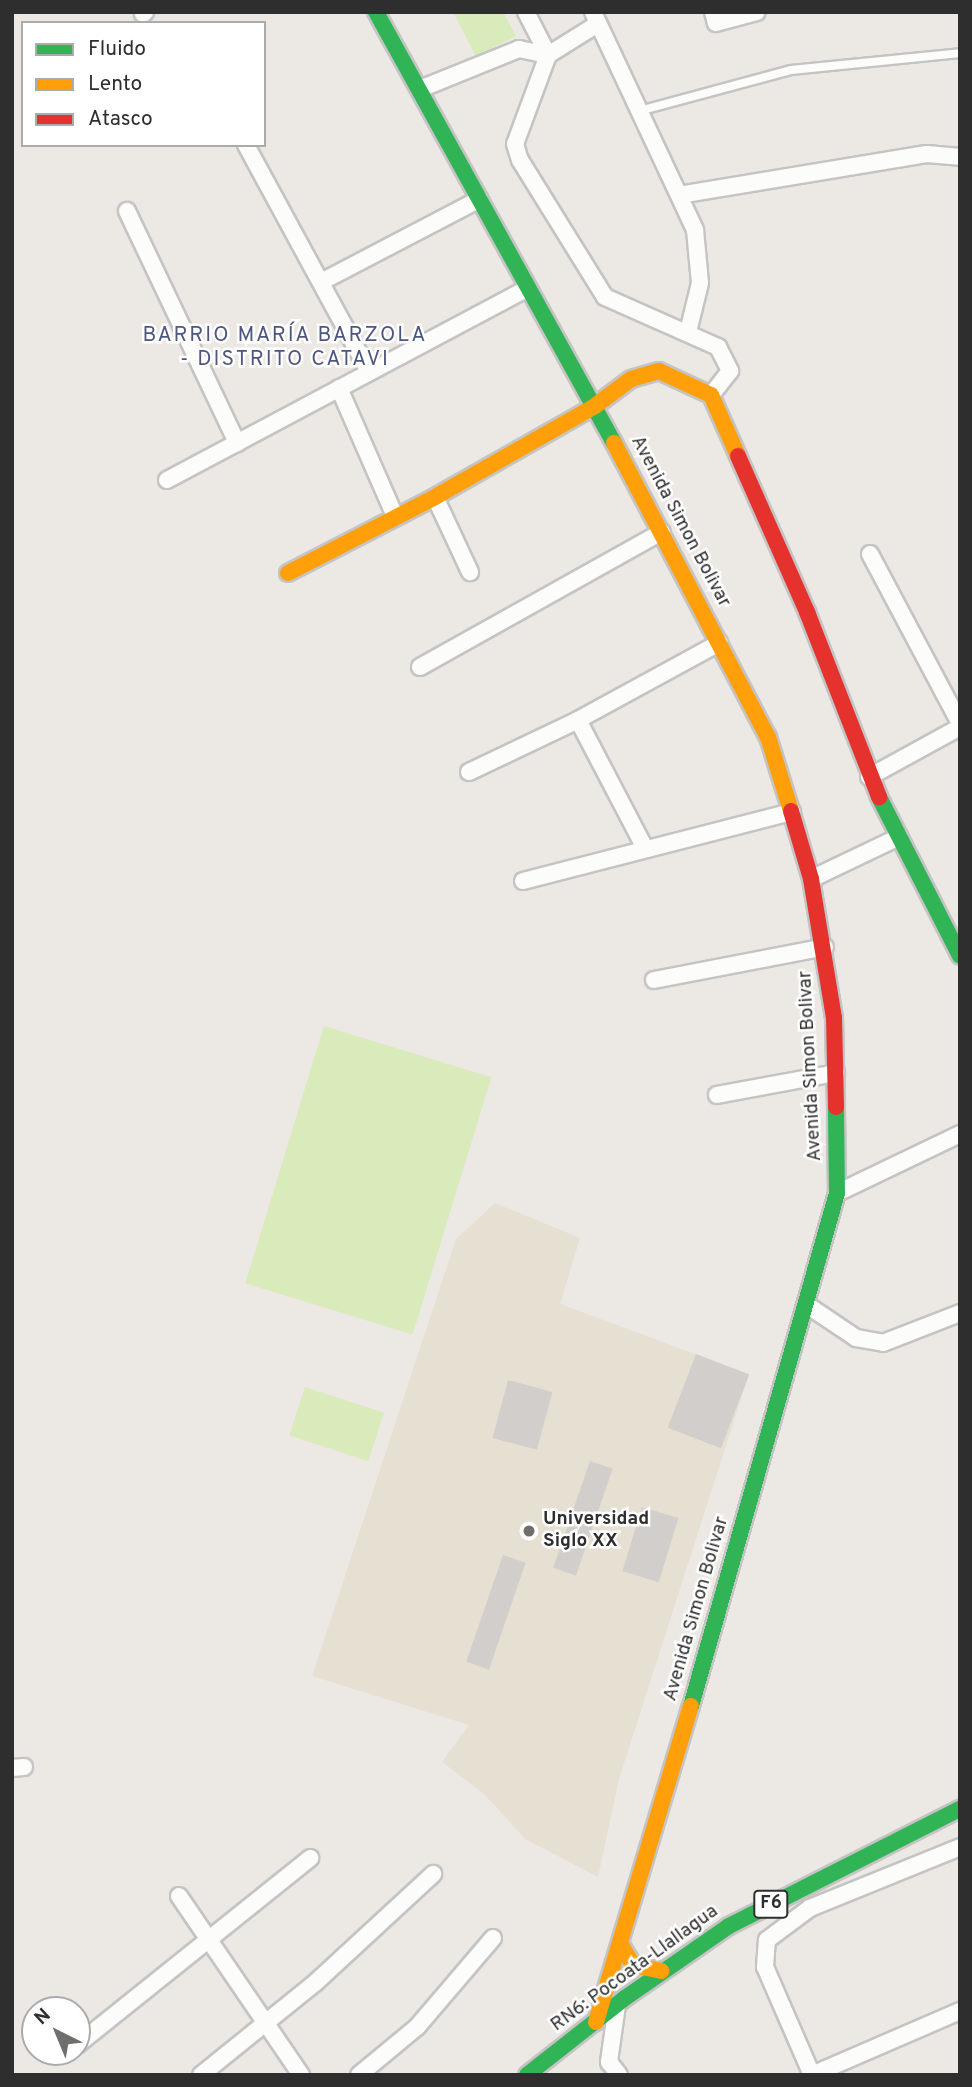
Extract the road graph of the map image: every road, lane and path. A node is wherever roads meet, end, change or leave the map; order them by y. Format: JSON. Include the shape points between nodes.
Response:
{"nodes":[{"id":1,"x":376,"y":12,"type":"edge"},
{"id":2,"x":526,"y":12,"type":"edge"},
{"id":3,"x":713,"y":12,"type":"edge"},
{"id":4,"x":757,"y":12,"type":"edge"},
{"id":5,"x":594,"y":18,"type":"edge"},
{"id":6,"x":960,"y":53,"type":"edge"},
{"id":7,"x":548,"y":55,"type":"junction"},
{"id":8,"x":420,"y":89,"type":"junction"},
{"id":9,"x":637,"y":112,"type":"junction"},
{"id":10,"x":247,"y":147,"type":"edge"},
{"id":11,"x":960,"y":158,"type":"edge"},
{"id":12,"x":679,"y":195,"type":"junction"},
{"id":13,"x":480,"y":199,"type":"junction"},
{"id":14,"x":127,"y":211,"type":"dead end"},
{"id":15,"x":321,"y":282,"type":"junction"},
{"id":16,"x":528,"y":288,"type":"junction"},
{"id":17,"x":688,"y":332,"type":"junction"},
{"id":18,"x":369,"y":372,"type":"junction"},
{"id":19,"x":339,"y":388,"type":"junction"},
{"id":20,"x":711,"y":395,"type":"junction"},
{"id":21,"x":594,"y":406,"type":"junction"},
{"id":22,"x":237,"y":443,"type":"junction"},
{"id":23,"x":167,"y":480,"type":"dead end"},
{"id":24,"x":435,"y":498,"type":"junction"},
{"id":25,"x":395,"y":516,"type":"junction"},
{"id":26,"x":662,"y":532,"type":"junction"},
{"id":27,"x":870,"y":554,"type":"dead end"},
{"id":28,"x":470,"y":572,"type":"dead end"},
{"id":29,"x":288,"y":573,"type":"dead end"},
{"id":30,"x":719,"y":643,"type":"junction"},
{"id":31,"x":420,"y":667,"type":"dead end"},
{"id":32,"x":578,"y":720,"type":"junction"},
{"id":33,"x":960,"y":725,"type":"edge"},
{"id":34,"x":469,"y":772,"type":"dead end"},
{"id":35,"x":869,"y":777,"type":"junction"},
{"id":36,"x":792,"y":812,"type":"junction"},
{"id":37,"x":898,"y":837,"type":"junction"},
{"id":38,"x":644,"y":846,"type":"junction"},
{"id":39,"x":811,"y":879,"type":"junction"},
{"id":40,"x":523,"y":881,"type":"dead end"},
{"id":41,"x":825,"y":947,"type":"junction"},
{"id":42,"x":960,"y":956,"type":"edge"},
{"id":43,"x":654,"y":980,"type":"dead end"},
{"id":44,"x":836,"y":1073,"type":"junction"},
{"id":45,"x":717,"y":1094,"type":"dead end"},
{"id":46,"x":960,"y":1134,"type":"edge"},
{"id":47,"x":837,"y":1193,"type":"junction"},
{"id":48,"x":807,"y":1305,"type":"junction"},
{"id":49,"x":960,"y":1313,"type":"edge"},
{"id":50,"x":960,"y":1810,"type":"edge"},
{"id":51,"x":960,"y":1847,"type":"edge"},
{"id":52,"x":310,"y":1858,"type":"dead end"},
{"id":53,"x":433,"y":1874,"type":"dead end"},
{"id":54,"x":179,"y":1896,"type":"dead end"},
{"id":55,"x":493,"y":1938,"type":"dead end"},
{"id":56,"x":209,"y":1940,"type":"junction"},
{"id":57,"x":621,"y":1945,"type":"junction"},
{"id":58,"x":662,"y":1971,"type":"junction"},
{"id":59,"x":617,"y":2005,"type":"junction"},
{"id":60,"x":960,"y":2011,"type":"edge"},
{"id":61,"x":596,"y":2022,"type":"junction"},
{"id":62,"x":266,"y":2024,"type":"junction"},
{"id":63,"x":91,"y":2034,"type":"edge"},
{"id":64,"x":201,"y":2075,"type":"edge"},
{"id":65,"x":301,"y":2075,"type":"edge"},
{"id":66,"x":359,"y":2075,"type":"edge"},
{"id":67,"x":527,"y":2075,"type":"edge"},
{"id":68,"x":618,"y":2075,"type":"edge"},
{"id":69,"x":812,"y":2075,"type":"edge"}],
"edges":[{"from":1,"to":8,"type":"main road","name":"Avenida Simon Bolivar"},
{"from":2,"to":7,"type":"street"},
{"from":3,"to":4,"type":"street","via":[[716,23]]},
{"from":5,"to":7,"type":"street"},
{"from":5,"to":9,"type":"street"},
{"from":6,"to":9,"type":"lane","via":[[791,70]]},
{"from":7,"to":8,"type":"street","via":[[519,50]]},
{"from":7,"to":17,"type":"street","via":[[515,144],[520,160],[605,297]]},
{"from":8,"to":13,"type":"main road","name":"Avenida Simon Bolivar"},
{"from":9,"to":12,"type":"street"},
{"from":10,"to":15,"type":"street"},
{"from":11,"to":12,"type":"street","via":[[927,154]]},
{"from":12,"to":17,"type":"street","via":[[695,230],[701,263]]},
{"from":13,"to":15,"type":"street"},
{"from":13,"to":16,"type":"main road","name":"Avenida Simon Bolivar"},
{"from":14,"to":22,"type":"street"},
{"from":15,"to":18,"type":"street"},
{"from":16,"to":18,"type":"street"},
{"from":16,"to":21,"type":"main road","name":"Avenida Simon Bolivar"},
{"from":17,"to":20,"type":"street","via":[[718,346],[730,371]]},
{"from":18,"to":19,"type":"street"},
{"from":19,"to":22,"type":"street"},
{"from":19,"to":25,"type":"street"},
{"from":20,"to":21,"type":"main road","via":[[659,371],[631,379]]},
{"from":20,"to":35,"type":"main road","via":[[807,612]]},
{"from":21,"to":24,"type":"main road"},
{"from":21,"to":26,"type":"main road","name":"Avenida Simon Bolivar"},
{"from":22,"to":23,"type":"street"},
{"from":24,"to":25,"type":"main road"},
{"from":24,"to":28,"type":"street"},
{"from":25,"to":29,"type":"main road"},
{"from":26,"to":30,"type":"main road","name":"Avenida Simon Bolivar"},
{"from":26,"to":31,"type":"street"},
{"from":27,"to":33,"type":"street"},
{"from":30,"to":32,"type":"street"},
{"from":30,"to":36,"type":"main road","name":"Avenida Simon Bolivar","via":[[768,737]]},
{"from":32,"to":34,"type":"street"},
{"from":32,"to":38,"type":"street"},
{"from":33,"to":35,"type":"street"},
{"from":35,"to":37,"type":"main road"},
{"from":36,"to":38,"type":"street"},
{"from":36,"to":39,"type":"main road","name":"Avenida Simon Bolivar"},
{"from":37,"to":39,"type":"street"},
{"from":37,"to":42,"type":"main road"},
{"from":38,"to":40,"type":"street"},
{"from":39,"to":41,"type":"main road","name":"Avenida Simon Bolivar"},
{"from":41,"to":43,"type":"street"},
{"from":41,"to":44,"type":"main road","name":"Avenida Simon Bolivar"},
{"from":44,"to":45,"type":"street"},
{"from":44,"to":47,"type":"main road","name":"Avenida Simon Bolivar"},
{"from":46,"to":47,"type":"street"},
{"from":47,"to":48,"type":"main road","name":"Avenida Simon Bolivar"},
{"from":48,"to":49,"type":"street","via":[[856,1338],[883,1343]]},
{"from":48,"to":57,"type":"main road","name":"Avenida Simon Bolivar"},
{"from":50,"to":58,"type":"main road","name":"RN6: Pocoata-Llallagua","number":"F6","via":[[729,1926]]},
{"from":51,"to":69,"type":"street","via":[[810,1908],[767,1940],[765,1967]]},
{"from":52,"to":56,"type":"street"},
{"from":53,"to":62,"type":"street"},
{"from":54,"to":56,"type":"street"},
{"from":55,"to":66,"type":"street","via":[[417,2027]]},
{"from":56,"to":62,"type":"street"},
{"from":56,"to":63,"type":"street"},
{"from":57,"to":58,"type":"main road","via":[[633,1965]]},
{"from":57,"to":61,"type":"main road","name":"Avenida Simon Bolivar"},
{"from":58,"to":59,"type":"main road","name":"RN6: Pocoata-Llallagua","number":"F6"},
{"from":59,"to":61,"type":"main road","name":"RN6: Pocoata-Llallagua","number":"F6"},
{"from":59,"to":68,"type":"street","via":[[609,2062]]},
{"from":60,"to":69,"type":"street"},
{"from":61,"to":67,"type":"main road","name":"RN6: Pocoata-Llallagua","number":"F6"},
{"from":62,"to":64,"type":"street"},
{"from":62,"to":65,"type":"street"}]}
